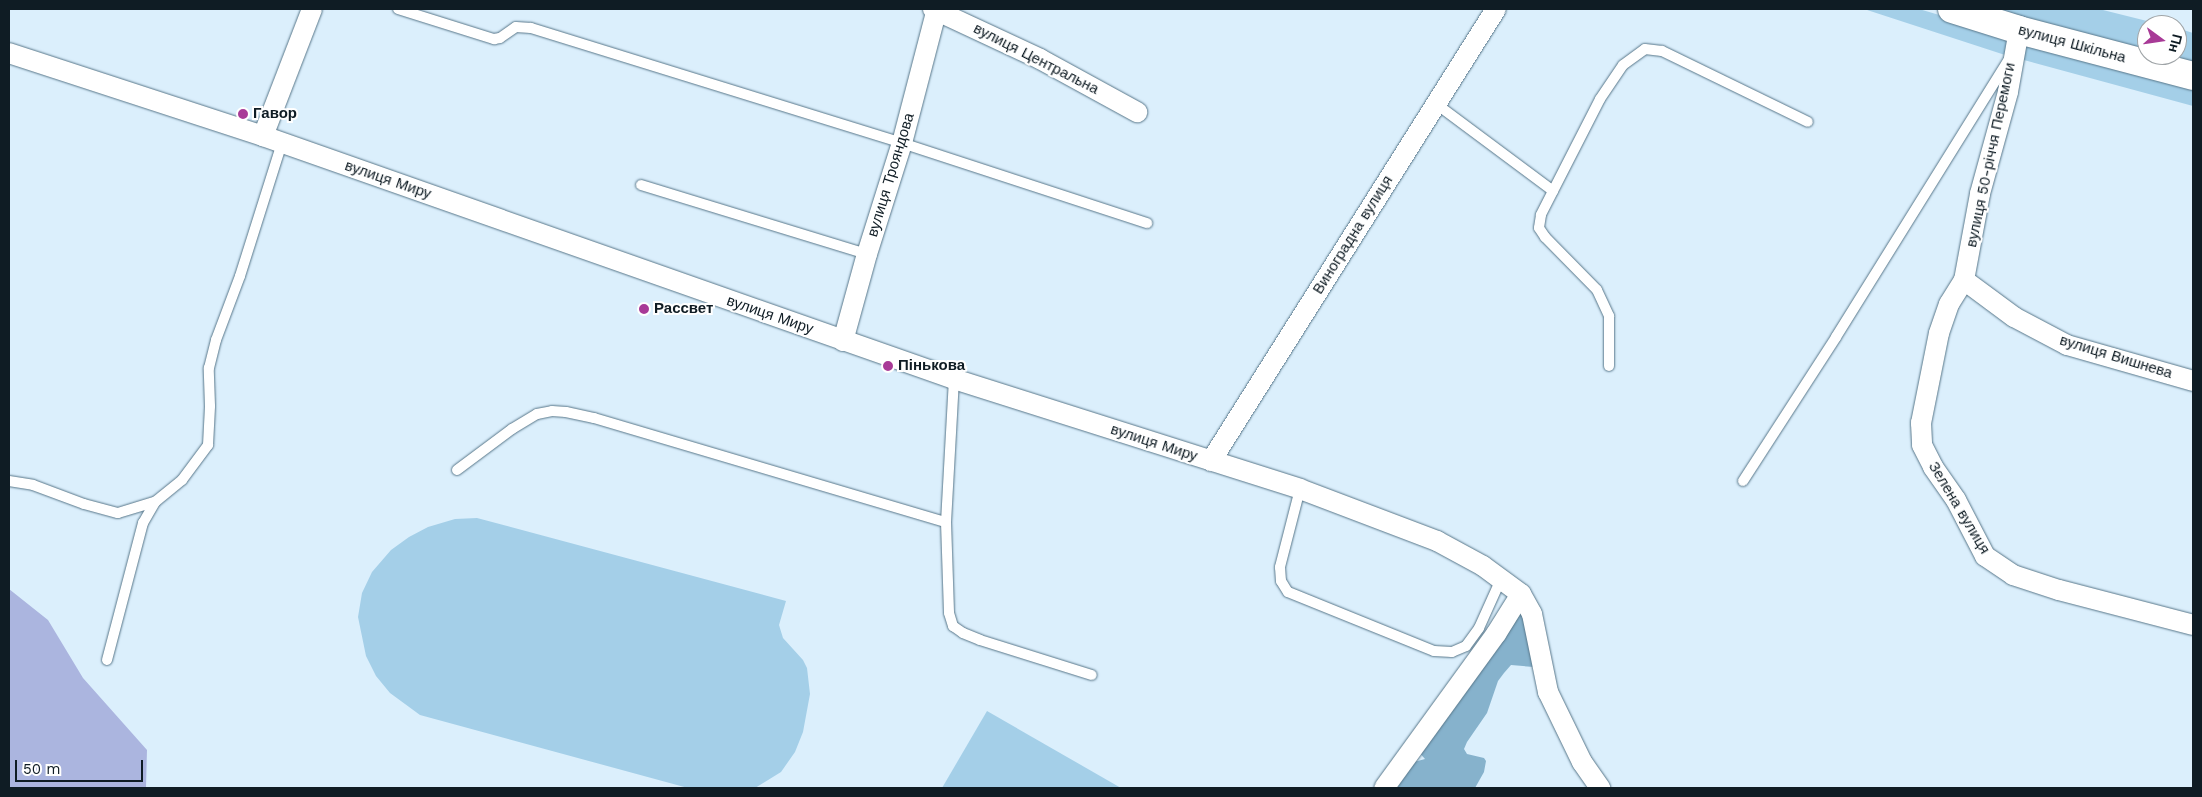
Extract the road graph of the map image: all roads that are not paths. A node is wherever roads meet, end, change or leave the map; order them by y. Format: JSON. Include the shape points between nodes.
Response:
{"nodes":[{"id":1,"x":312,"y":9,"type":"edge"},
{"id":2,"x":398,"y":9,"type":"edge"},
{"id":3,"x":936,"y":9,"type":"edge"},
{"id":4,"x":1496,"y":9,"type":"edge"},
{"id":5,"x":1952,"y":9,"type":"edge"},
{"id":6,"x":2016,"y":42,"type":"junction"},
{"id":7,"x":9,"y":53,"type":"edge"},
{"id":8,"x":2193,"y":76,"type":"edge"},
{"id":9,"x":1435,"y":103,"type":"junction"},
{"id":10,"x":1137,"y":112,"type":"dead end"},
{"id":11,"x":1808,"y":122,"type":"dead end"},
{"id":12,"x":263,"y":136,"type":"junction"},
{"id":13,"x":902,"y":142,"type":"junction"},
{"id":14,"x":282,"y":143,"type":"junction"},
{"id":15,"x":641,"y":185,"type":"dead end"},
{"id":16,"x":1553,"y":191,"type":"junction"},
{"id":17,"x":1147,"y":223,"type":"dead end"},
{"id":18,"x":867,"y":254,"type":"junction"},
{"id":19,"x":1964,"y":280,"type":"junction"},
{"id":20,"x":843,"y":341,"type":"junction"},
{"id":21,"x":1609,"y":366,"type":"dead end"},
{"id":22,"x":954,"y":379,"type":"junction"},
{"id":23,"x":2193,"y":381,"type":"edge"},
{"id":24,"x":1211,"y":461,"type":"junction"},
{"id":25,"x":457,"y":470,"type":"dead end"},
{"id":26,"x":9,"y":481,"type":"edge"},
{"id":27,"x":1743,"y":481,"type":"dead end"},
{"id":28,"x":1300,"y":489,"type":"junction"},
{"id":29,"x":155,"y":502,"type":"junction"},
{"id":30,"x":946,"y":522,"type":"junction"},
{"id":31,"x":1501,"y":579,"type":"junction"},
{"id":32,"x":1521,"y":594,"type":"junction"},
{"id":33,"x":2193,"y":626,"type":"edge"},
{"id":34,"x":108,"y":660,"type":"dead end"},
{"id":35,"x":1092,"y":675,"type":"dead end"},
{"id":36,"x":1384,"y":788,"type":"edge"},
{"id":37,"x":1600,"y":788,"type":"edge"}],
"edges":[{"from":1,"to":12,"type":"street"},
{"from":2,"to":13,"type":"lane","via":[[494,39],[516,27],[531,28]]},
{"from":3,"to":10,"type":"street","name":"вулиця Центральна","via":[[1040,58]]},
{"from":3,"to":13,"type":"street","name":"вулиця Трояндова"},
{"from":4,"to":9,"type":"street","name":"Виноградна вулиця"},
{"from":5,"to":6,"type":"street","name":"вулиця Шкільна"},
{"from":6,"to":8,"type":"street","name":"вулиця Шкільна"},
{"from":6,"to":19,"type":"street","name":"вулиця 50-річчя Перемоги","via":[[2008,92],[1980,194]]},
{"from":6,"to":27,"type":"lane","via":[[1836,337]]},
{"from":7,"to":12,"type":"street","name":"вулиця Миру"},
{"from":9,"to":16,"type":"lane"},
{"from":9,"to":24,"type":"street","name":"Виноградна вулиця"},
{"from":11,"to":16,"type":"lane","via":[[1662,51],[1645,49],[1623,65],[1600,99]]},
{"from":12,"to":14,"type":"street","name":"вулиця Миру"},
{"from":13,"to":17,"type":"lane"},
{"from":13,"to":18,"type":"street","name":"вулиця Трояндова"},
{"from":14,"to":20,"type":"street","name":"вулиця Миру"},
{"from":14,"to":29,"type":"lane","via":[[211,358],[208,445],[182,480]]},
{"from":15,"to":18,"type":"lane"},
{"from":16,"to":21,"type":"lane","via":[[1541,215],[1539,228],[1597,290],[1609,316]]},
{"from":18,"to":20,"type":"street","name":"вулиця Трояндова"},
{"from":19,"to":23,"type":"street","name":"вулиця Вишнева","via":[[2014,316],[2067,345]]},
{"from":19,"to":33,"type":"street","name":"Зелена вулиця","via":[[1949,304],[1939,333],[1921,424],[1922,445],[1985,556],[2013,575]]},
{"from":20,"to":22,"type":"street","name":"вулиця Миру"},
{"from":22,"to":24,"type":"street","name":"вулиця Миру"},
{"from":22,"to":30,"type":"lane"},
{"from":24,"to":28,"type":"street","name":"вулиця Миру"},
{"from":25,"to":30,"type":"lane","via":[[512,428],[537,414],[566,412]]},
{"from":26,"to":29,"type":"lane","via":[[33,485],[118,513]]},
{"from":28,"to":31,"type":"street","name":"вулиця Миру","via":[[1436,542]]},
{"from":28,"to":31,"type":"lane","via":[[1280,567],[1281,581],[1288,592],[1434,651],[1452,652],[1466,646],[1479,628]]},
{"from":29,"to":34,"type":"lane","via":[[143,523]]},
{"from":30,"to":35,"type":"lane","via":[[949,613],[953,626],[980,640]]},
{"from":31,"to":32,"type":"street","name":"вулиця Миру"},
{"from":32,"to":36,"type":"street","via":[[1496,634]]},
{"from":32,"to":37,"type":"street","name":"вулиця Миру","via":[[1532,614],[1548,692],[1582,762]]}]}
